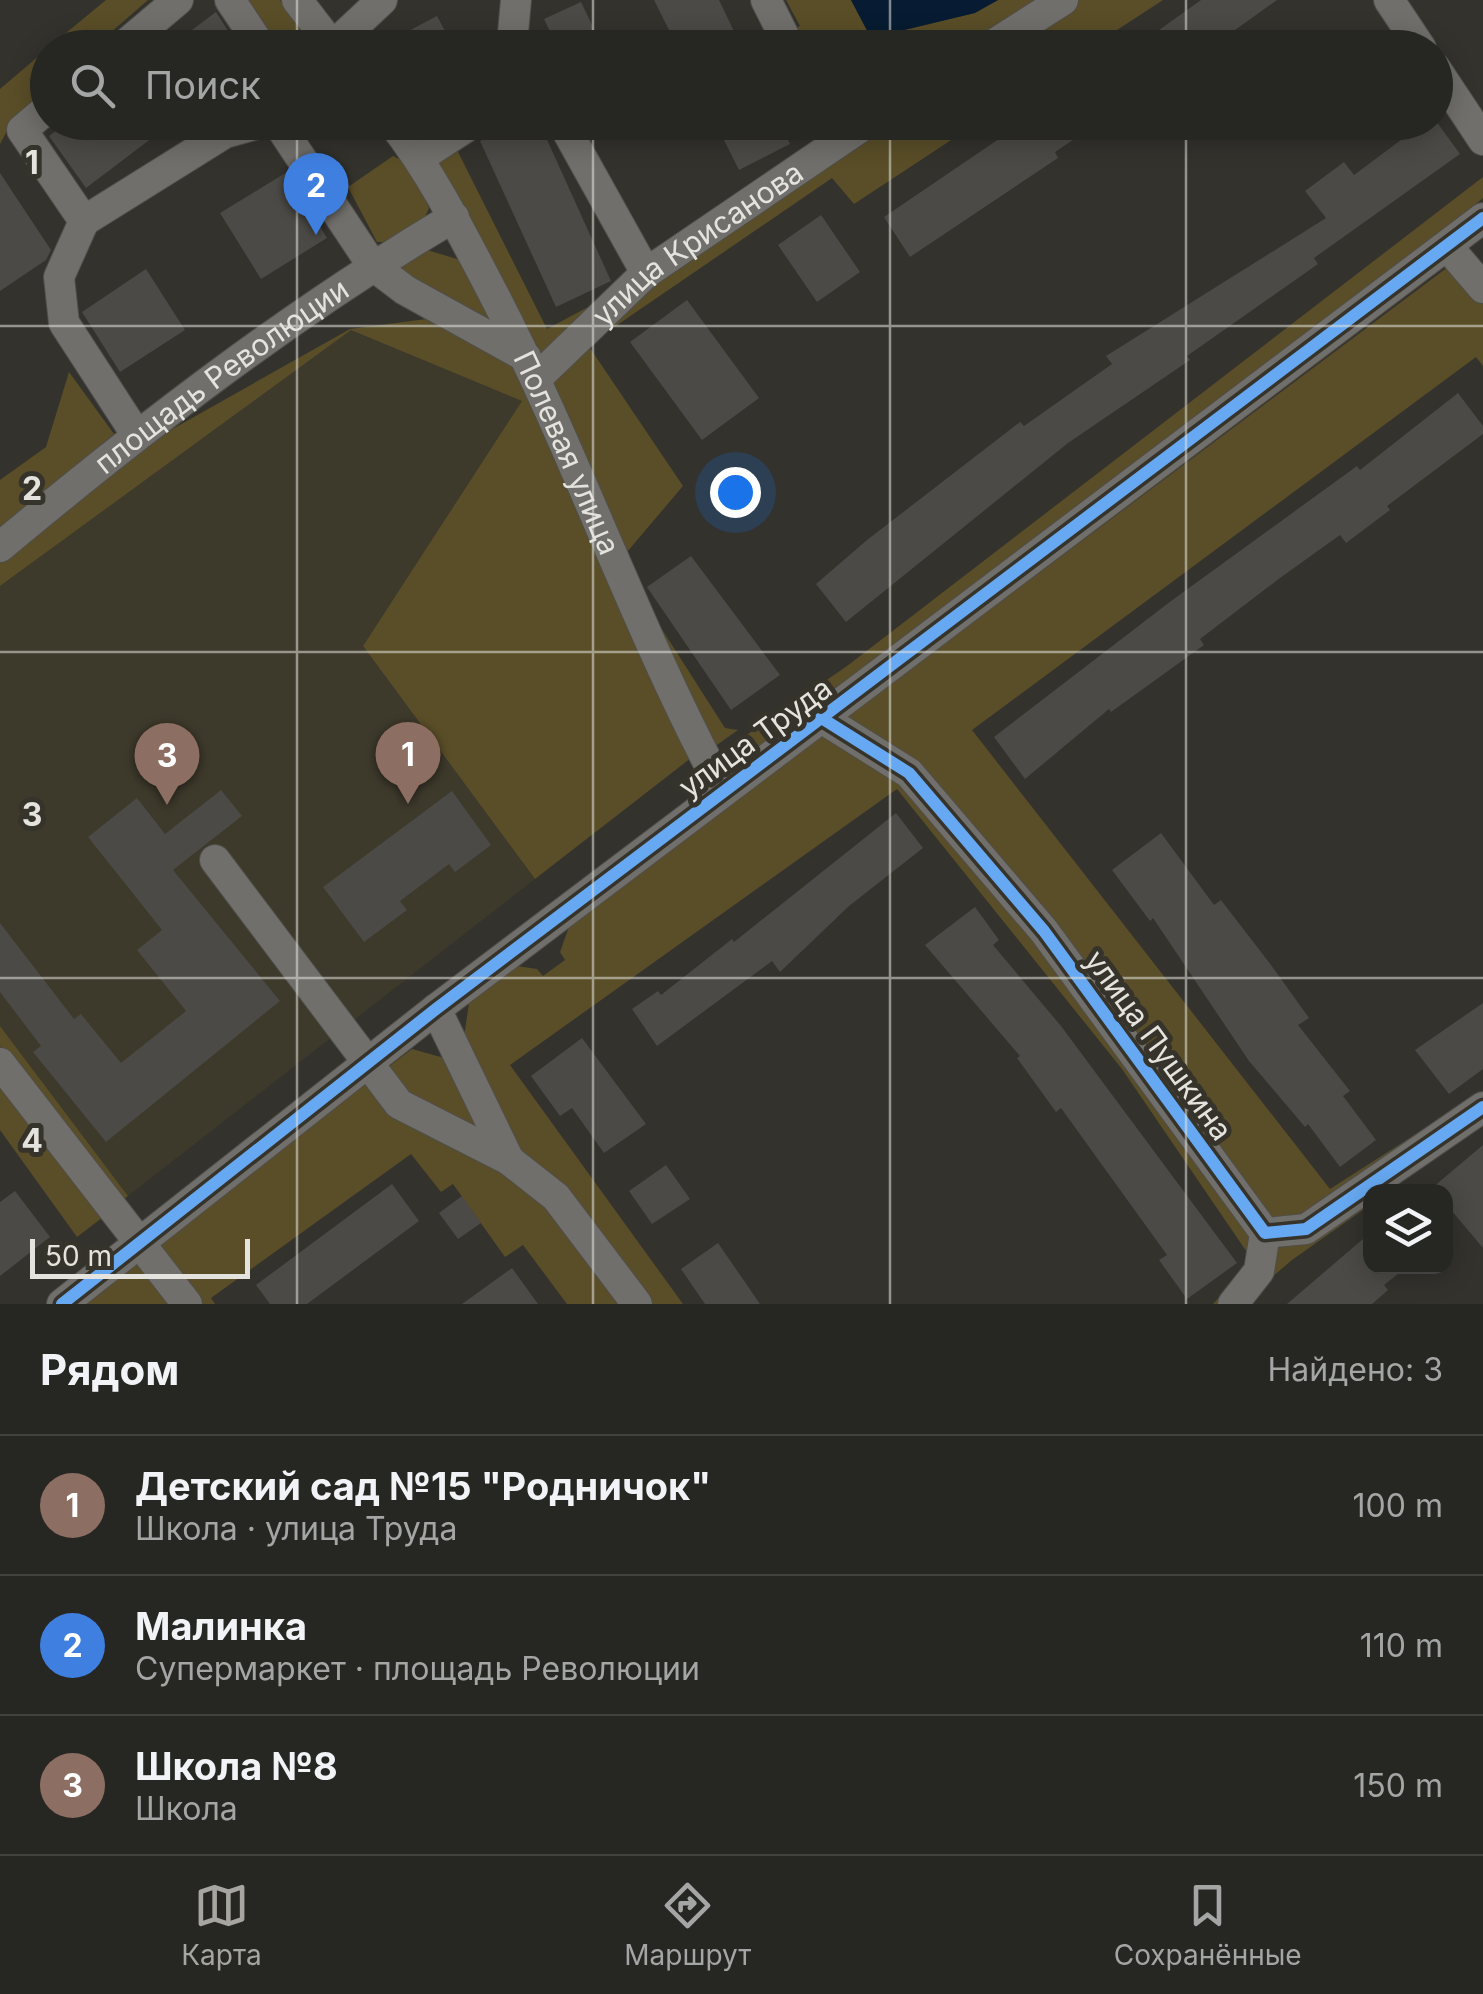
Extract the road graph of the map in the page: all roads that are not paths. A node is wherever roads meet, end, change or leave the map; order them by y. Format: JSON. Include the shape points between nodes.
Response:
{"nodes":[{"id":1,"x":178,"y":0,"type":"edge"},
{"id":2,"x":230,"y":0,"type":"edge"},
{"id":3,"x":297,"y":0,"type":"edge"},
{"id":4,"x":382,"y":0,"type":"edge"},
{"id":5,"x":516,"y":0,"type":"edge"},
{"id":6,"x":766,"y":0,"type":"edge"},
{"id":7,"x":1063,"y":0,"type":"edge"},
{"id":8,"x":1389,"y":0,"type":"edge"},
{"id":9,"x":142,"y":30,"type":"edge"},
{"id":10,"x":250,"y":30,"type":"edge"},
{"id":11,"x":320,"y":30,"type":"edge"},
{"id":12,"x":351,"y":30,"type":"edge"},
{"id":13,"x":513,"y":30,"type":"edge"},
{"id":14,"x":781,"y":30,"type":"edge"},
{"id":15,"x":1016,"y":30,"type":"edge"},
{"id":16,"x":1409,"y":30,"type":"edge"},
{"id":17,"x":1453,"y":95,"type":"edge"},
{"id":18,"x":30,"y":123,"type":"edge"},
{"id":19,"x":214,"y":140,"type":"edge"},
{"id":20,"x":288,"y":140,"type":"edge"},
{"id":21,"x":406,"y":140,"type":"edge"},
{"id":22,"x":446,"y":140,"type":"edge"},
{"id":23,"x":572,"y":140,"type":"edge"},
{"id":24,"x":822,"y":140,"type":"edge"},
{"id":25,"x":1483,"y":140,"type":"edge"},
{"id":26,"x":419,"y":158,"type":"junction"},
{"id":27,"x":454,"y":217,"type":"junction"},
{"id":28,"x":1483,"y":218,"type":"edge"},
{"id":29,"x":84,"y":221,"type":"junction"},
{"id":30,"x":1447,"y":246,"type":"junction"},
{"id":31,"x":372,"y":265,"type":"junction"},
{"id":32,"x":646,"y":273,"type":"junction"},
{"id":33,"x":1483,"y":288,"type":"edge"},
{"id":34,"x":531,"y":367,"type":"junction"},
{"id":35,"x":136,"y":434,"type":"junction"},
{"id":36,"x":0,"y":547,"type":"edge"},
{"id":37,"x":822,"y":719,"type":"junction"},
{"id":38,"x":722,"y":791,"type":"junction"},
{"id":39,"x":215,"y":860,"type":"dead end"},
{"id":40,"x":436,"y":1009,"type":"junction"},
{"id":41,"x":367,"y":1062,"type":"junction"},
{"id":42,"x":0,"y":1063,"type":"edge"},
{"id":43,"x":1483,"y":1107,"type":"edge"},
{"id":44,"x":509,"y":1160,"type":"junction"},
{"id":45,"x":1265,"y":1233,"type":"junction"},
{"id":46,"x":138,"y":1242,"type":"junction"},
{"id":47,"x":62,"y":1304,"type":"edge"},
{"id":48,"x":187,"y":1304,"type":"edge"},
{"id":49,"x":636,"y":1304,"type":"edge"},
{"id":50,"x":1234,"y":1304,"type":"edge"}],
"edges":[{"from":1,"to":9,"type":"street"},
{"from":2,"to":10,"type":"street"},
{"from":3,"to":11,"type":"street"},
{"from":4,"to":12,"type":"street"},
{"from":5,"to":13,"type":"street"},
{"from":6,"to":14,"type":"street"},
{"from":7,"to":15,"type":"street"},
{"from":8,"to":16,"type":"street"},
{"from":17,"to":25,"type":"street"},
{"from":18,"to":29,"type":"street","via":[[22,130]]},
{"from":19,"to":29,"type":"street"},
{"from":20,"to":31,"type":"street"},
{"from":21,"to":26,"type":"street","name":"Полевая улица"},
{"from":22,"to":26,"type":"street"},
{"from":23,"to":32,"type":"street"},
{"from":24,"to":32,"type":"street","name":"улица Крисанова"},
{"from":26,"to":27,"type":"street","name":"Полевая улица"},
{"from":27,"to":31,"type":"street","name":"площадь Революции"},
{"from":27,"to":34,"type":"street","name":"Полевая улица"},
{"from":28,"to":30,"type":"street","name":"улица Труда"},
{"from":29,"to":35,"type":"street","via":[[59,277],[64,323]]},
{"from":30,"to":33,"type":"street"},
{"from":30,"to":37,"type":"street","name":"улица Труда"},
{"from":31,"to":34,"type":"street"},
{"from":31,"to":35,"type":"street","name":"площадь Революции"},
{"from":32,"to":34,"type":"street","name":"улица Крисанова"},
{"from":34,"to":38,"type":"street","name":"Полевая улица"},
{"from":35,"to":36,"type":"street","name":"площадь Революции"},
{"from":37,"to":38,"type":"street","name":"улица Труда"},
{"from":37,"to":45,"type":"street","name":"улица Пушкина","via":[[909,773],[1044,931]]},
{"from":38,"to":40,"type":"street","name":"улица Труда"},
{"from":39,"to":41,"type":"street"},
{"from":40,"to":41,"type":"street","name":"улица Труда"},
{"from":40,"to":44,"type":"street"},
{"from":41,"to":44,"type":"street","via":[[399,1104]]},
{"from":41,"to":46,"type":"street","name":"улица Труда"},
{"from":42,"to":46,"type":"street"},
{"from":43,"to":45,"type":"street","via":[[1306,1229]]},
{"from":44,"to":49,"type":"street","via":[[556,1197]]},
{"from":45,"to":50,"type":"street","via":[[1259,1271]]},
{"from":46,"to":47,"type":"street","name":"улица Труда"},
{"from":46,"to":48,"type":"street"}]}
